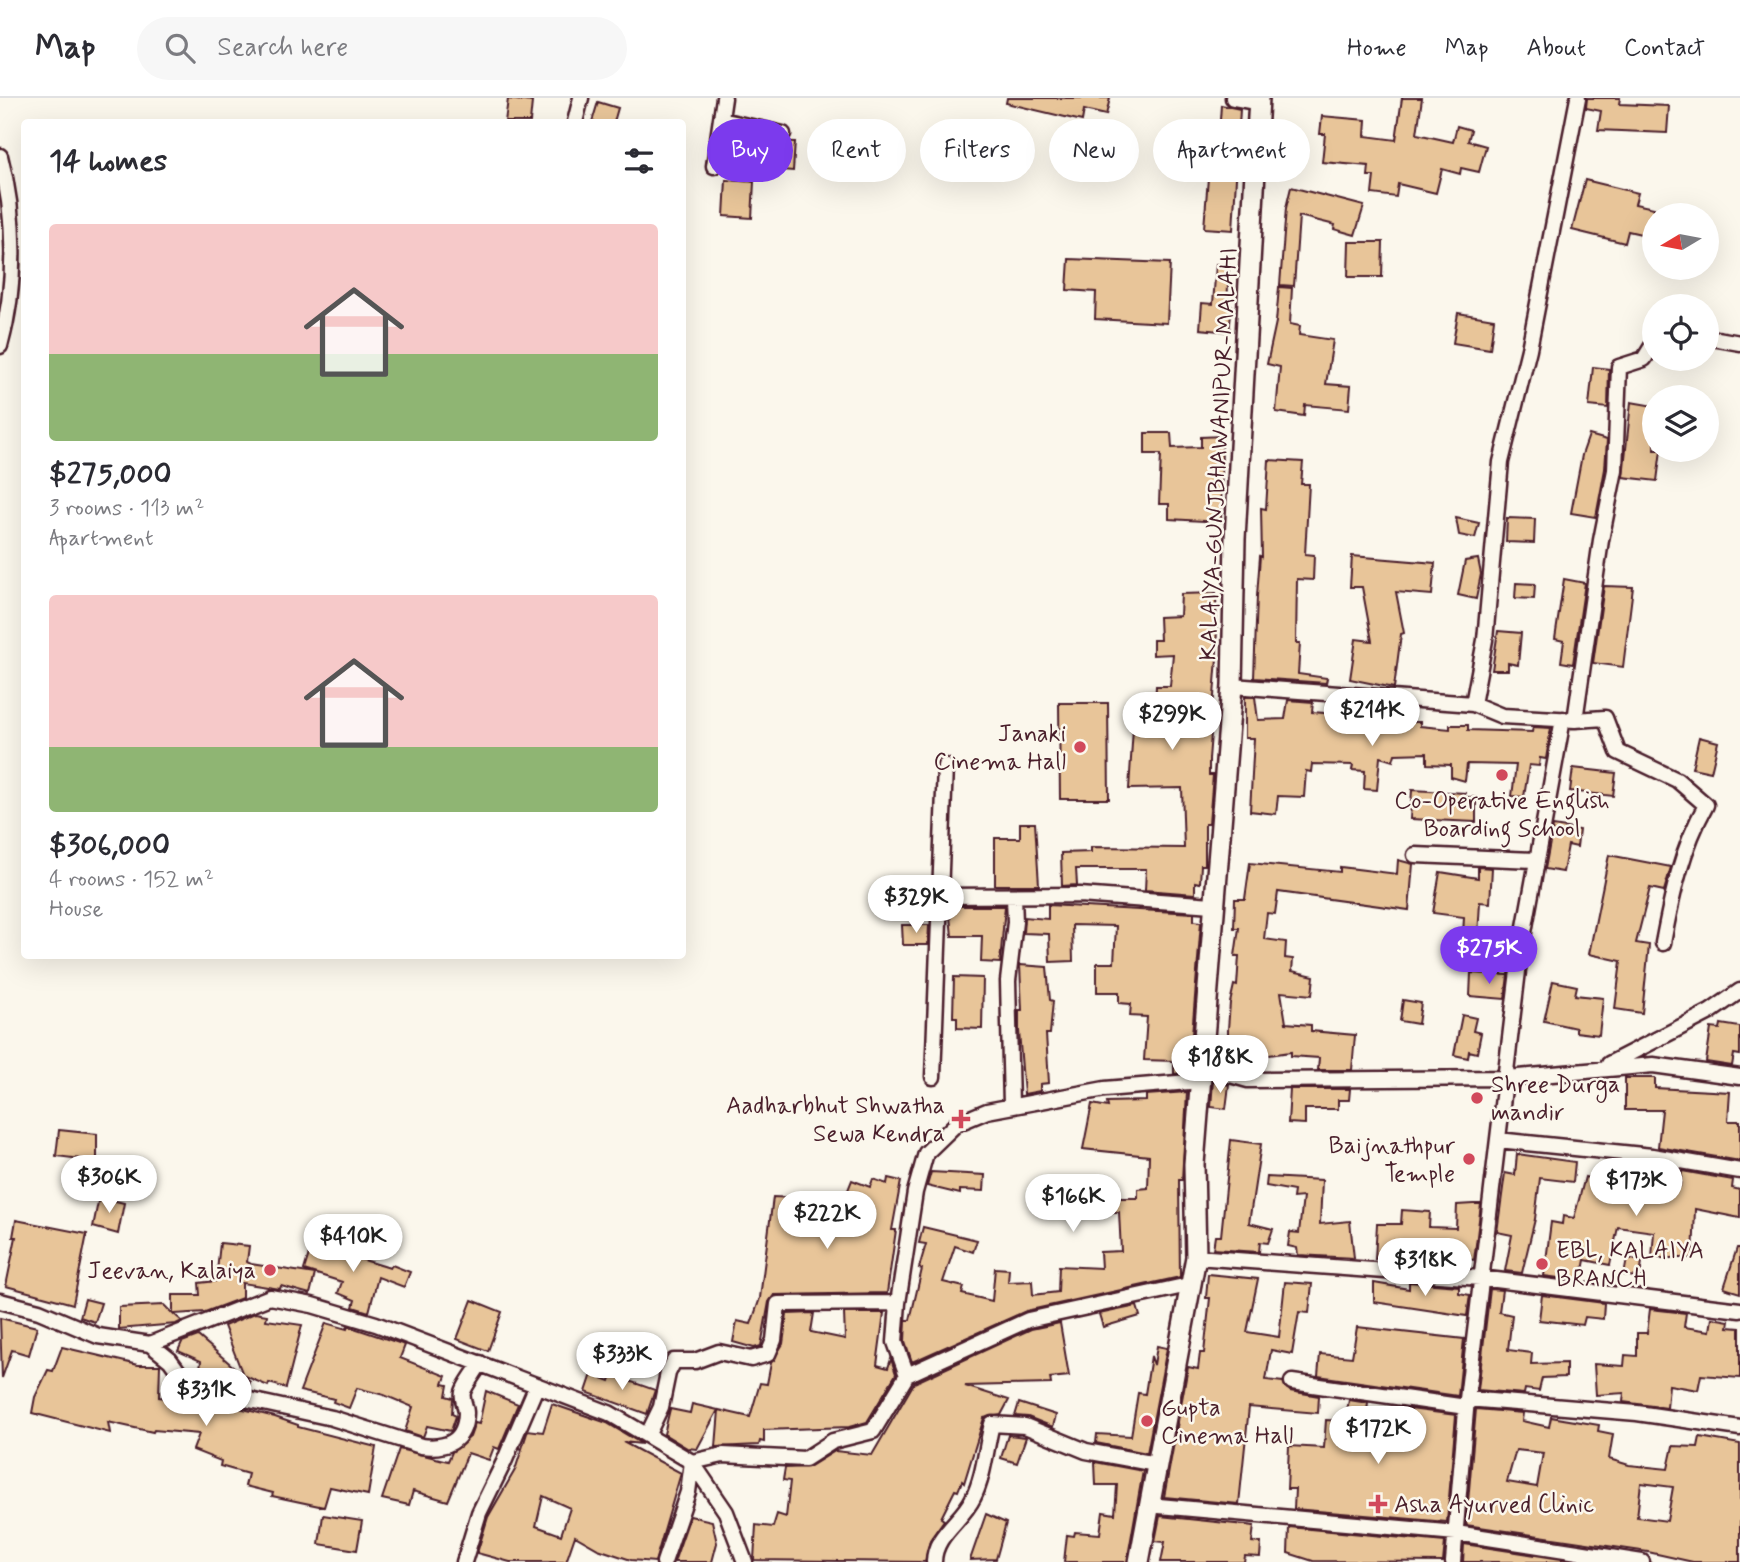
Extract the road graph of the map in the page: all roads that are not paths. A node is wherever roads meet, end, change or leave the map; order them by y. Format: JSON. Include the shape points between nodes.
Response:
{"nodes":[{"id":1,"x":581,"y":98,"type":"edge"},
{"id":2,"x":724,"y":98,"type":"edge"},
{"id":3,"x":1233,"y":98,"type":"edge"},
{"id":4,"x":1578,"y":98,"type":"edge"},
{"id":5,"x":1259,"y":101,"type":"edge"},
{"id":6,"x":576,"y":119,"type":"edge"},
{"id":7,"x":721,"y":119,"type":"edge"},
{"id":8,"x":0,"y":156,"type":"edge"},
{"id":9,"x":1719,"y":339,"type":"edge"},
{"id":10,"x":1740,"y":343,"type":"edge"},
{"id":11,"x":0,"y":346,"type":"edge"},
{"id":12,"x":1642,"y":360,"type":"edge"},
{"id":13,"x":1232,"y":686,"type":"junction"},
{"id":14,"x":1473,"y":705,"type":"junction"},
{"id":15,"x":1569,"y":720,"type":"junction"},
{"id":16,"x":944,"y":766,"type":"dead end"},
{"id":17,"x":1415,"y":855,"type":"dead end"},
{"id":18,"x":1536,"y":860,"type":"junction"},
{"id":19,"x":938,"y":896,"type":"junction"},
{"id":20,"x":1014,"y":897,"type":"junction"},
{"id":21,"x":1212,"y":905,"type":"junction"},
{"id":22,"x":1663,"y":943,"type":"dead end"},
{"id":23,"x":1740,"y":991,"type":"edge"},
{"id":24,"x":1605,"y":1066,"type":"junction"},
{"id":25,"x":1201,"y":1074,"type":"junction"},
{"id":26,"x":933,"y":1077,"type":"dead end"},
{"id":27,"x":1740,"y":1077,"type":"edge"},
{"id":28,"x":1507,"y":1078,"type":"junction"},
{"id":29,"x":1011,"y":1105,"type":"junction"},
{"id":30,"x":1497,"y":1140,"type":"junction"},
{"id":31,"x":1740,"y":1171,"type":"edge"},
{"id":32,"x":1196,"y":1257,"type":"junction"},
{"id":33,"x":1480,"y":1278,"type":"junction"},
{"id":34,"x":1193,"y":1284,"type":"junction"},
{"id":35,"x":0,"y":1301,"type":"edge"},
{"id":36,"x":898,"y":1303,"type":"junction"},
{"id":37,"x":1740,"y":1310,"type":"edge"},
{"id":38,"x":150,"y":1343,"type":"junction"},
{"id":39,"x":480,"y":1363,"type":"junction"},
{"id":40,"x":908,"y":1375,"type":"junction"},
{"id":41,"x":1292,"y":1382,"type":"dead end"},
{"id":42,"x":537,"y":1385,"type":"junction"},
{"id":43,"x":1467,"y":1403,"type":"junction"},
{"id":44,"x":1740,"y":1428,"type":"edge"},
{"id":45,"x":648,"y":1434,"type":"junction"},
{"id":46,"x":692,"y":1462,"type":"junction"},
{"id":47,"x":1156,"y":1464,"type":"junction"},
{"id":48,"x":1148,"y":1505,"type":"junction"},
{"id":49,"x":1456,"y":1533,"type":"junction"},
{"id":50,"x":464,"y":1562,"type":"edge"},
{"id":51,"x":664,"y":1562,"type":"edge"},
{"id":52,"x":745,"y":1562,"type":"edge"},
{"id":53,"x":934,"y":1562,"type":"edge"},
{"id":54,"x":1139,"y":1562,"type":"edge"},
{"id":55,"x":1453,"y":1562,"type":"edge"},
{"id":56,"x":1642,"y":1562,"type":"edge"}],
"edges":[{"from":1,"to":6,"type":"street"},
{"from":2,"to":7,"type":"street"},
{"from":3,"to":5,"type":"street"},
{"from":4,"to":14,"type":"street","via":[[1529,349],[1501,463],[1485,640]]},
{"from":5,"to":13,"type":"street","name":"KALAIYA-GUNJBHAWANIPUR-MALAHI","via":[[1235,539]]},
{"from":8,"to":11,"type":"street","via":[[11,236],[12,298]]},
{"from":9,"to":10,"type":"street"},
{"from":12,"to":15,"type":"street","via":[[1619,367],[1615,470]]},
{"from":13,"to":14,"type":"street"},
{"from":13,"to":21,"type":"street","name":"KALAIYA-GUNJBHAWANIPUR-MALAHI","via":[[1225,807]]},
{"from":14,"to":15,"type":"street","via":[[1502,716]]},
{"from":15,"to":18,"type":"street"},
{"from":15,"to":22,"type":"street","via":[[1605,718],[1618,752],[1677,780],[1706,805],[1682,858]]},
{"from":16,"to":19,"type":"street"},
{"from":17,"to":18,"type":"street"},
{"from":18,"to":28,"type":"street"},
{"from":19,"to":20,"type":"street"},
{"from":19,"to":26,"type":"street"},
{"from":20,"to":21,"type":"street","via":[[1080,895]]},
{"from":20,"to":29,"type":"street","via":[[1008,981]]},
{"from":21,"to":25,"type":"street","name":"KALAIYA-GUNJBHAWANIPUR-MALAHI"},
{"from":23,"to":24,"type":"street","via":[[1710,1012]]},
{"from":24,"to":27,"type":"street","via":[[1653,1065]]},
{"from":24,"to":28,"type":"street"},
{"from":25,"to":28,"type":"street","via":[[1248,1080]]},
{"from":25,"to":29,"type":"street"},
{"from":25,"to":32,"type":"street","name":"KALAIYA-GUNJBHAWANIPUR-MALAHI","via":[[1195,1164]]},
{"from":28,"to":30,"type":"street"},
{"from":29,"to":36,"type":"street","via":[[957,1124],[926,1153],[915,1192]]},
{"from":30,"to":31,"type":"street","via":[[1652,1156]]},
{"from":30,"to":33,"type":"street"},
{"from":32,"to":33,"type":"street"},
{"from":32,"to":34,"type":"street","name":"KALAIYA-GUNJBHAWANIPUR-MALAHI"},
{"from":33,"to":37,"type":"street"},
{"from":33,"to":43,"type":"street"},
{"from":34,"to":40,"type":"street","via":[[1028,1320]]},
{"from":34,"to":47,"type":"street","name":"KALAIYA-GUNJBHAWANIPUR-MALAHI"},
{"from":35,"to":38,"type":"street","via":[[39,1311],[98,1336]]},
{"from":36,"to":40,"type":"street","via":[[895,1342]]},
{"from":36,"to":45,"type":"street","via":[[778,1304],[768,1354],[751,1359],[719,1352],[695,1361],[674,1361]]},
{"from":38,"to":39,"type":"street","via":[[270,1297],[376,1324]]},
{"from":38,"to":39,"type":"street","via":[[186,1382],[200,1389],[259,1399],[441,1448],[454,1442],[461,1428],[466,1415],[463,1391]]},
{"from":39,"to":42,"type":"street"},
{"from":40,"to":46,"type":"street","via":[[873,1431],[833,1441],[805,1459],[723,1455]]},
{"from":41,"to":43,"type":"street"},
{"from":42,"to":45,"type":"street"},
{"from":42,"to":50,"type":"street","via":[[479,1513]]},
{"from":43,"to":44,"type":"street","via":[[1637,1413]]},
{"from":43,"to":49,"type":"street"},
{"from":45,"to":46,"type":"street"},
{"from":46,"to":51,"type":"street","via":[[688,1492]]},
{"from":46,"to":52,"type":"street","via":[[726,1512]]},
{"from":47,"to":48,"type":"street","name":"KALAIYA-GUNJBHAWANIPUR-MALAHI"},
{"from":47,"to":53,"type":"street","via":[[1086,1451],[1026,1426],[992,1424],[973,1498],[943,1536]]},
{"from":48,"to":49,"type":"street"},
{"from":48,"to":54,"type":"street","name":"KALAIYA-GUNJBHAWANIPUR-MALAHI"},
{"from":49,"to":55,"type":"street"},
{"from":49,"to":56,"type":"street"}]}
